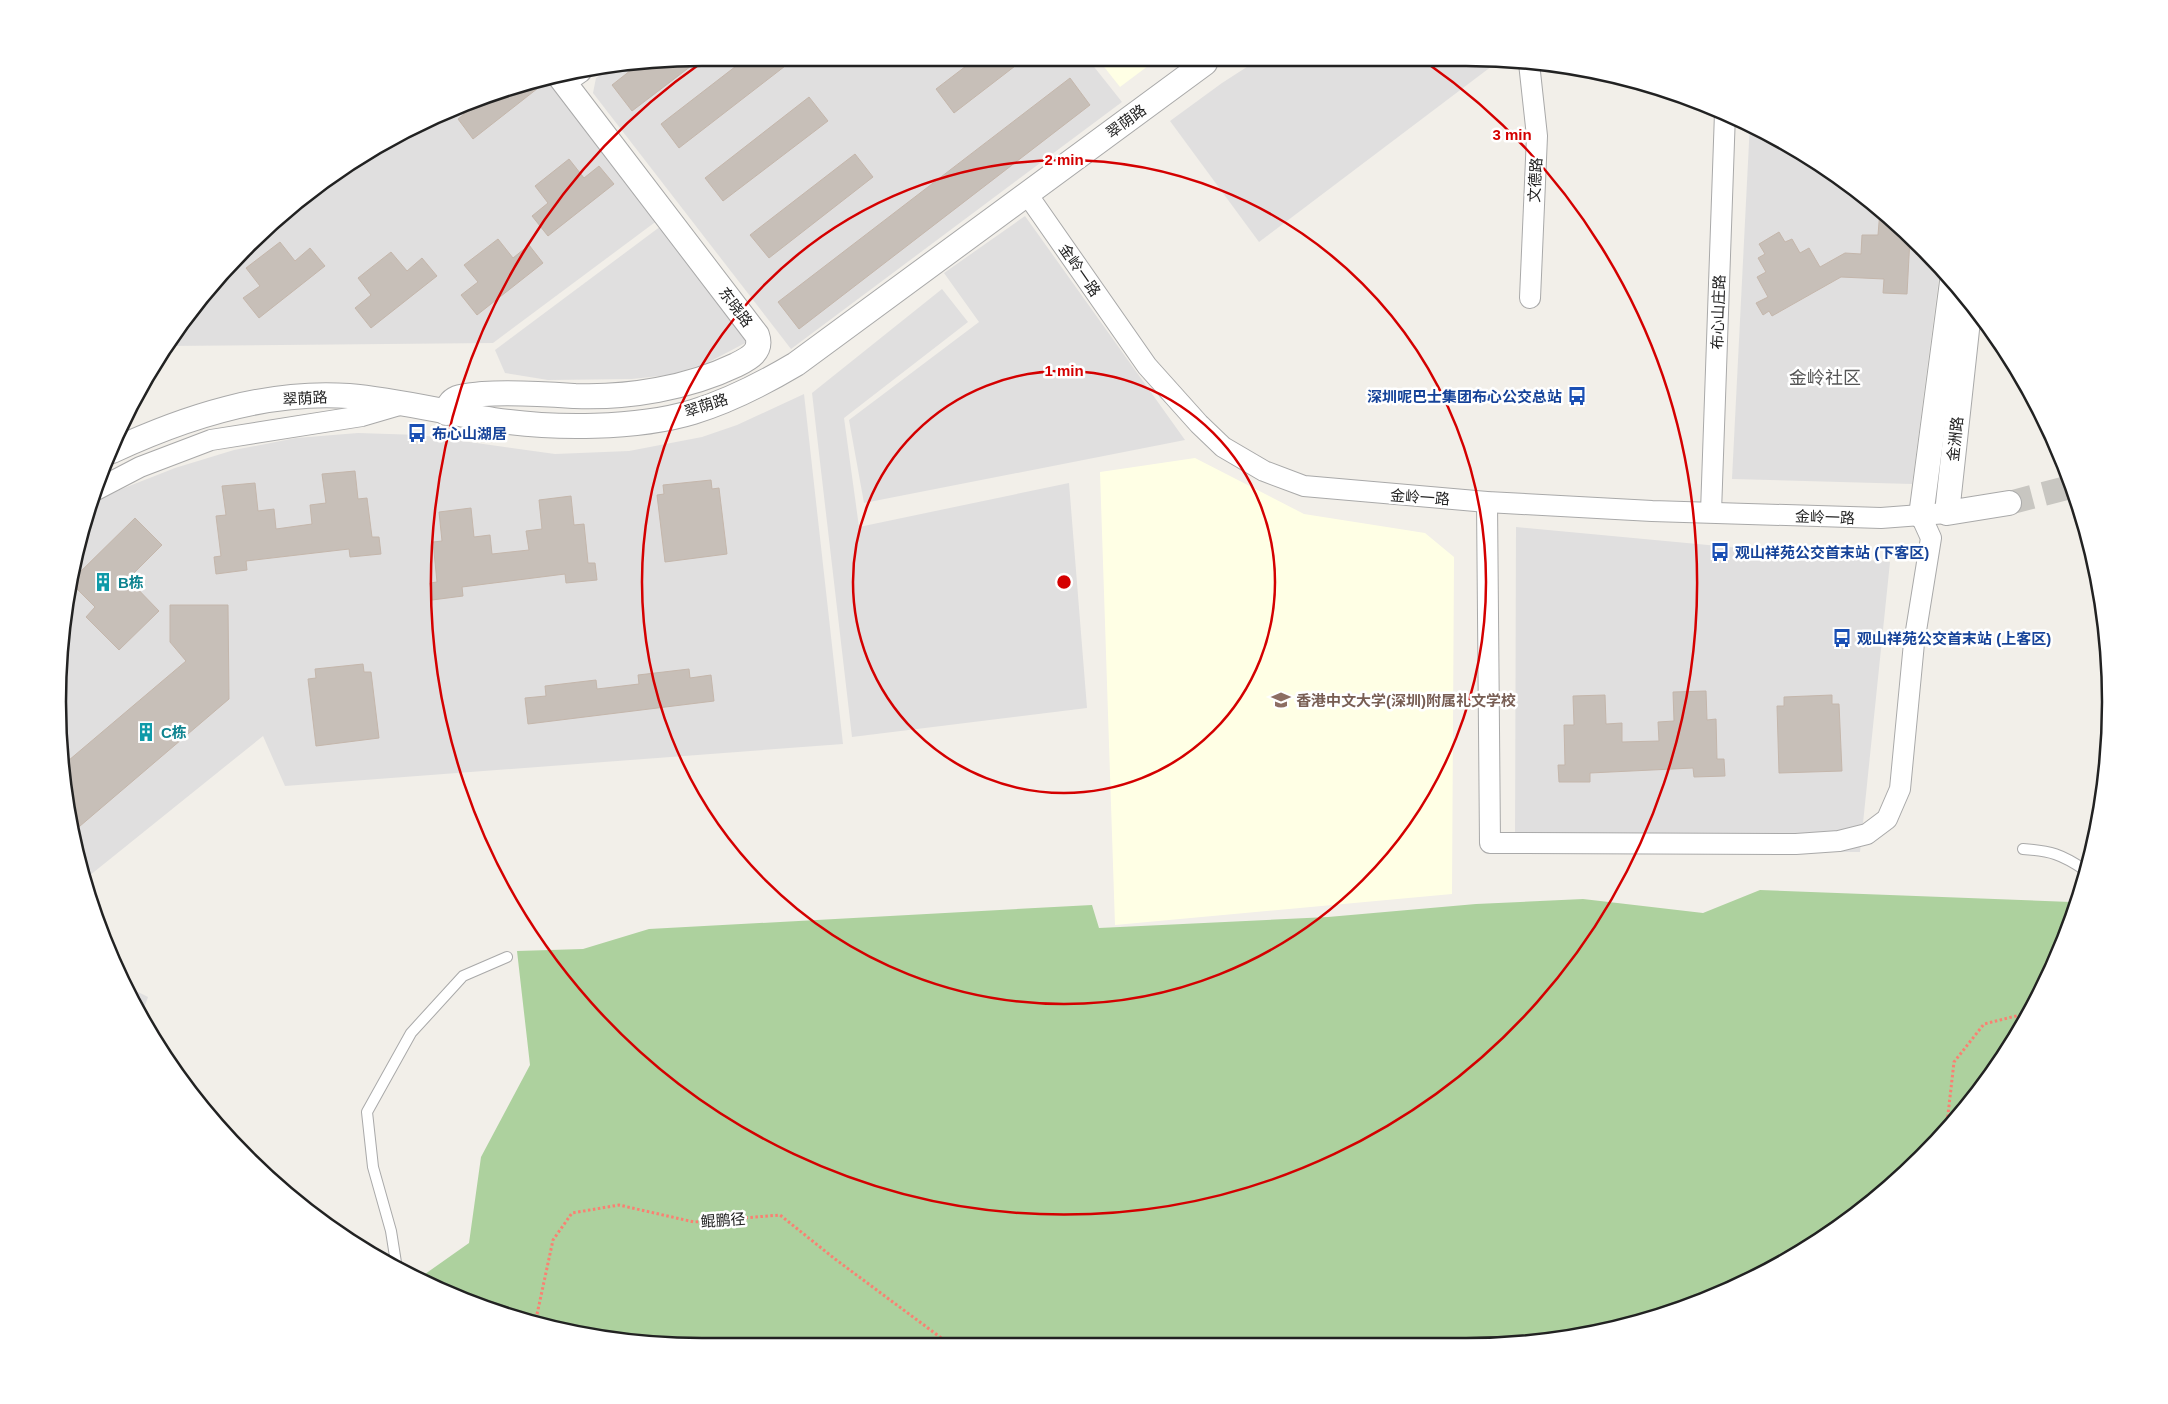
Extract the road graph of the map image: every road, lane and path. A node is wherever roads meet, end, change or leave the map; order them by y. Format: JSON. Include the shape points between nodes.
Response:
{"nodes":[{"id":1,"x":1201,"y":66,"type":"edge"},
{"id":2,"x":1530,"y":70,"type":"edge"},
{"id":3,"x":571,"y":80,"type":"edge"},
{"id":4,"x":1725,"y":122,"type":"edge"},
{"id":5,"x":1027,"y":194,"type":"junction"},
{"id":6,"x":1951,"y":291,"type":"edge"},
{"id":7,"x":1530,"y":298,"type":"dead end"},
{"id":8,"x":1969,"y":313,"type":"edge"},
{"id":9,"x":403,"y":404,"type":"junction"},
{"id":10,"x":446,"y":413,"type":"junction"},
{"id":11,"x":120,"y":447,"type":"edge"},
{"id":12,"x":105,"y":485,"type":"edge"},
{"id":13,"x":1487,"y":502,"type":"junction"},
{"id":14,"x":2009,"y":503,"type":"tunnel mouth"},
{"id":15,"x":1711,"y":512,"type":"junction"},
{"id":16,"x":1947,"y":513,"type":"junction"},
{"id":17,"x":1921,"y":516,"type":"junction"},
{"id":18,"x":1931,"y":538,"type":"junction"},
{"id":19,"x":2023,"y":849,"type":"dead end"},
{"id":20,"x":2080,"y":867,"type":"edge"},
{"id":21,"x":507,"y":957,"type":"dead end"},
{"id":22,"x":2020,"y":1015,"type":"edge"},
{"id":23,"x":1948,"y":1116,"type":"edge"},
{"id":24,"x":396,"y":1259,"type":"edge"},
{"id":25,"x":537,"y":1316,"type":"edge"},
{"id":26,"x":943,"y":1338,"type":"edge"}],
"edges":[{"from":1,"to":5,"type":"street","name":"翠荫路"},
{"from":2,"to":7,"type":"street","name":"文德路","via":[[1537,136]]},
{"from":3,"to":10,"type":"street","name":"东晓路","via":[[757,335],[758,346],[748,359],[719,373],[681,385],[578,396],[516,392],[470,395],[456,398]]},
{"from":4,"to":15,"type":"street","name":"布心山庄路"},
{"from":5,"to":10,"type":"street","name":"翠荫路","via":[[796,364],[720,402],[668,417],[575,426]]},
{"from":5,"to":13,"type":"street","name":"金岭一路","via":[[1148,366],[1223,447],[1264,471],[1304,486]]},
{"from":6,"to":17,"type":"street","name":"金洲路"},
{"from":8,"to":16,"type":"street","name":"金洲路"},
{"from":9,"to":10,"type":"street","name":"翠荫路"},
{"from":9,"to":11,"type":"street","name":"翠荫路","via":[[348,396],[258,401],[210,412]]},
{"from":9,"to":12,"type":"street","via":[[362,416],[211,440],[140,466]]},
{"from":13,"to":15,"type":"street","name":"金岭一路"},
{"from":13,"to":18,"type":"street","via":[[1490,842],[1796,844],[1839,841],[1867,834],[1887,818],[1900,789],[1914,643]]},
{"from":14,"to":16,"type":"street"},
{"from":15,"to":17,"type":"street","name":"金岭一路","via":[[1881,518]]},
{"from":16,"to":17,"type":"street","name":"金岭一路"},
{"from":16,"to":18,"type":"street"},
{"from":17,"to":18,"type":"street"},
{"from":19,"to":20,"type":"lane","via":[[2044,850],[2064,856]]},
{"from":21,"to":24,"type":"lane","via":[[462,976],[411,1033],[367,1112],[373,1167]]},
{"from":22,"to":23,"type":"path","via":[[1984,1024],[1954,1062]]},
{"from":25,"to":26,"type":"path","name":"鲲鹏径","via":[[553,1240],[572,1213],[619,1205],[694,1222],[780,1216]]}]}
